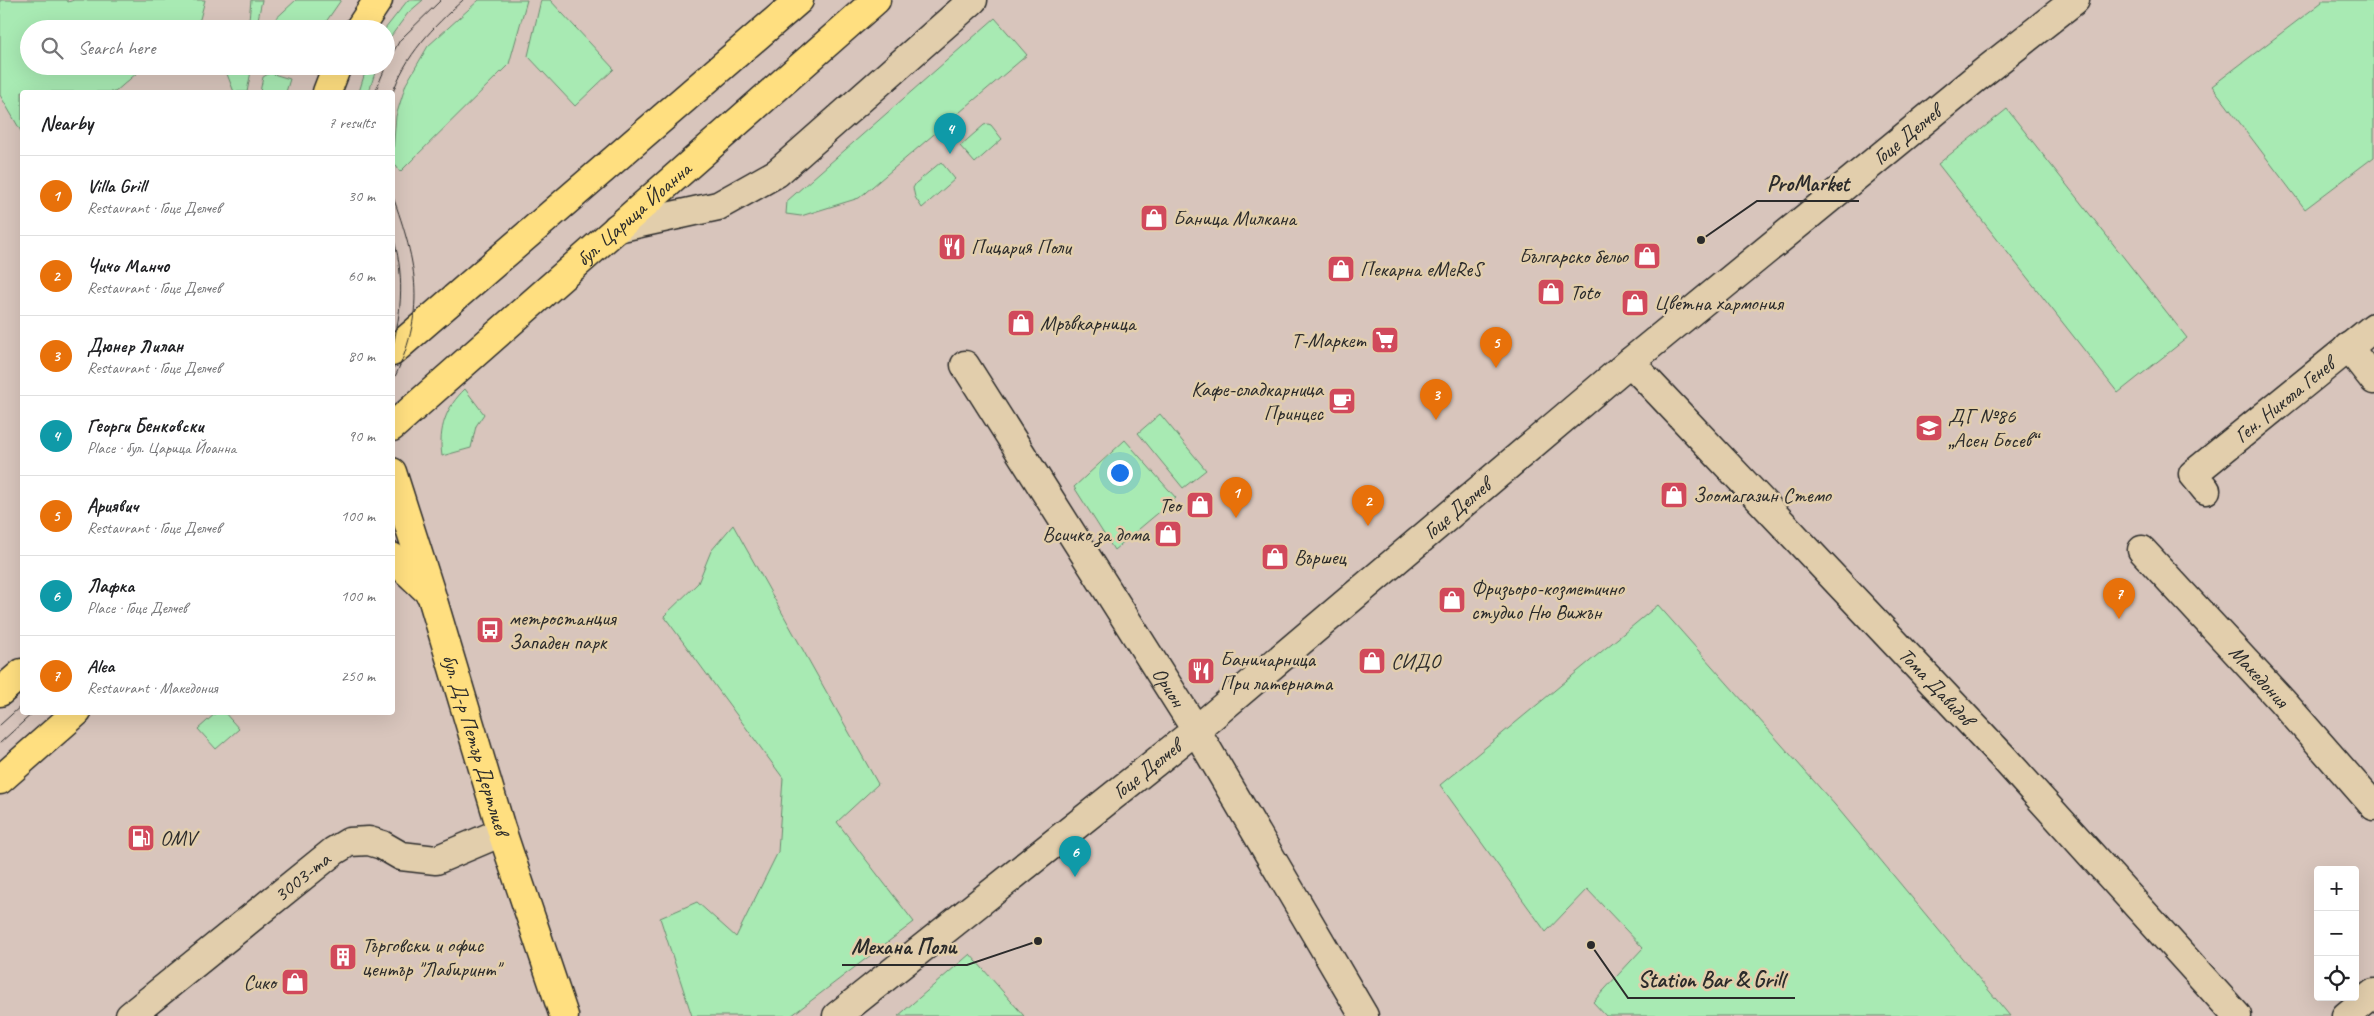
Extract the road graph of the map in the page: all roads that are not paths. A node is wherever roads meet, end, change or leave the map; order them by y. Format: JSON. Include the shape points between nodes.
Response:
{"nodes":[{"id":1,"x":378,"y":0,"type":"edge"},
{"id":2,"x":799,"y":0,"type":"edge"},
{"id":3,"x":876,"y":0,"type":"edge"},
{"id":4,"x":973,"y":0,"type":"edge"},
{"id":5,"x":2075,"y":0,"type":"edge"},
{"id":6,"x":365,"y":20,"type":"edge"},
{"id":7,"x":334,"y":75,"type":"edge"},
{"id":8,"x":328,"y":90,"type":"edge"},
{"id":9,"x":617,"y":228,"type":"junction"},
{"id":10,"x":2374,"y":327,"type":"edge"},
{"id":11,"x":2348,"y":347,"type":"junction"},
{"id":12,"x":395,"y":349,"type":"edge"},
{"id":13,"x":1630,"y":362,"type":"junction"},
{"id":14,"x":965,"y":365,"type":"dead end"},
{"id":15,"x":2374,"y":380,"type":"edge"},
{"id":16,"x":395,"y":424,"type":"edge"},
{"id":17,"x":395,"y":481,"type":"edge"},
{"id":18,"x":2200,"y":482,"type":"dead end"},
{"id":19,"x":2142,"y":550,"type":"dead end"},
{"id":20,"x":395,"y":560,"type":"edge"},
{"id":21,"x":432,"y":594,"type":"junction"},
{"id":22,"x":20,"y":675,"type":"edge"},
{"id":23,"x":0,"y":692,"type":"edge"},
{"id":24,"x":74,"y":715,"type":"edge"},
{"id":25,"x":1196,"y":730,"type":"junction"},
{"id":26,"x":0,"y":780,"type":"edge"},
{"id":27,"x":2374,"y":806,"type":"edge"},
{"id":28,"x":502,"y":832,"type":"junction"},
{"id":29,"x":2374,"y":993,"type":"edge"},
{"id":30,"x":130,"y":1016,"type":"edge"},
{"id":31,"x":564,"y":1016,"type":"edge"},
{"id":32,"x":838,"y":1016,"type":"edge"},
{"id":33,"x":1364,"y":1016,"type":"edge"},
{"id":34,"x":2237,"y":1016,"type":"edge"},
{"id":35,"x":2346,"y":1016,"type":"edge"}],
"edges":[{"from":1,"to":6,"type":"main road"},
{"from":2,"to":12,"type":"main road"},
{"from":3,"to":9,"type":"main road","name":"бул. Царица Йоанна"},
{"from":4,"to":9,"type":"street","via":[[777,173],[718,206]]},
{"from":5,"to":13,"type":"street","name":"Гоце Делчев","via":[[1975,78]]},
{"from":7,"to":8,"type":"main road"},
{"from":9,"to":16,"type":"main road","name":"бул. Царица Йоанна"},
{"from":10,"to":11,"type":"street","name":"Ген. Никола Генев"},
{"from":11,"to":15,"type":"street"},
{"from":11,"to":18,"type":"street","name":"Ген. Никола Генев"},
{"from":13,"to":25,"type":"street","name":"Гоце Делчев"},
{"from":13,"to":34,"type":"street","name":"Тома Давидов","via":[[2002,756]]},
{"from":14,"to":25,"type":"street","name":"Орион"},
{"from":17,"to":21,"type":"main road","name":"бул. Д-р Петър Дертлиев"},
{"from":19,"to":27,"type":"street","name":"Македония"},
{"from":20,"to":21,"type":"main road"},
{"from":21,"to":28,"type":"main road","name":"бул. Д-р Петър Дертлиев"},
{"from":22,"to":23,"type":"main road"},
{"from":24,"to":26,"type":"main road"},
{"from":25,"to":32,"type":"street","name":"Гоце Делчев"},
{"from":25,"to":33,"type":"street","name":"Орион"},
{"from":28,"to":30,"type":"street","name":"3003-та","via":[[436,860],[401,856],[368,841],[349,842]]},
{"from":28,"to":31,"type":"main road","name":"бул. Д-р Петър Дертлиев"},
{"from":29,"to":35,"type":"street"}]}
